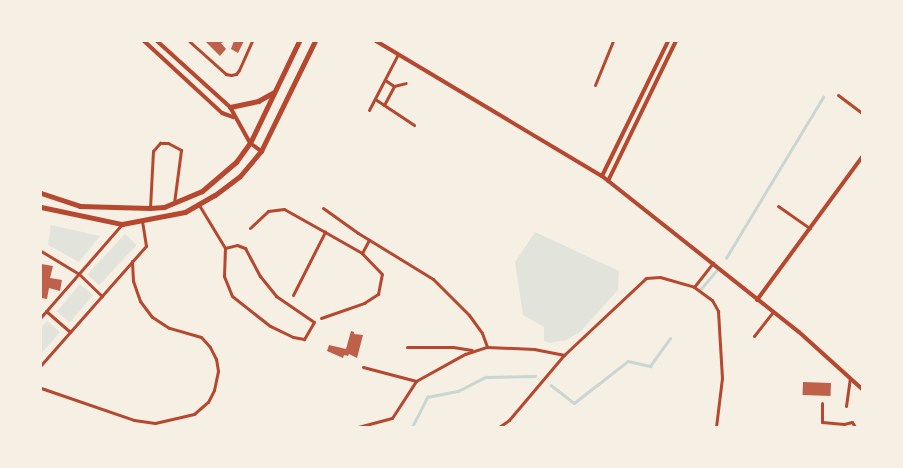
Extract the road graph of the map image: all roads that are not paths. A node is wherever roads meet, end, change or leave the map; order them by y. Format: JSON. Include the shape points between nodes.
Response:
{"nodes":[{"id":1,"x":144,"y":41,"type":"edge"},
{"id":2,"x":158,"y":41,"type":"edge"},
{"id":3,"x":188,"y":41,"type":"edge"},
{"id":4,"x":252,"y":41,"type":"edge"},
{"id":5,"x":299,"y":41,"type":"edge"},
{"id":6,"x":314,"y":41,"type":"edge"},
{"id":7,"x":376,"y":41,"type":"edge"},
{"id":8,"x":613,"y":41,"type":"edge"},
{"id":9,"x":668,"y":41,"type":"edge"},
{"id":10,"x":676,"y":41,"type":"edge"},
{"id":11,"x":166,"y":49,"type":"junction"},
{"id":12,"x":398,"y":54,"type":"junction"},
{"id":13,"x":160,"y":56,"type":"junction"},
{"id":14,"x":180,"y":63,"type":"junction"},
{"id":15,"x":174,"y":70,"type":"junction"},
{"id":16,"x":385,"y":80,"type":"junction"},
{"id":17,"x":649,"y":82,"type":"junction"},
{"id":18,"x":406,"y":83,"type":"dead end"},
{"id":19,"x":204,"y":84,"type":"junction"},
{"id":20,"x":595,"y":85,"type":"dead end"},
{"id":21,"x":654,"y":85,"type":"junction"},
{"id":22,"x":394,"y":86,"type":"junction"},
{"id":23,"x":198,"y":90,"type":"junction"},
{"id":24,"x":274,"y":92,"type":"junction"},
{"id":25,"x":838,"y":95,"type":"dead end"},
{"id":26,"x":375,"y":99,"type":"junction"},
{"id":27,"x":384,"y":105,"type":"junction"},
{"id":28,"x":230,"y":107,"type":"junction"},
{"id":29,"x":370,"y":110,"type":"dead end"},
{"id":30,"x":862,"y":113,"type":"edge"},
{"id":31,"x":633,"y":114,"type":"junction"},
{"id":32,"x":233,"y":117,"type":"junction"},
{"id":33,"x":639,"y":117,"type":"junction"},
{"id":34,"x":414,"y":125,"type":"dead end"},
{"id":35,"x":619,"y":142,"type":"junction"},
{"id":36,"x":250,"y":143,"type":"junction"},
{"id":37,"x":625,"y":145,"type":"junction"},
{"id":38,"x":261,"y":151,"type":"junction"},
{"id":39,"x":862,"y":157,"type":"edge"},
{"id":40,"x":602,"y":176,"type":"junction"},
{"id":41,"x":608,"y":181,"type":"junction"},
{"id":42,"x":41,"y":193,"type":"edge"},
{"id":43,"x":174,"y":203,"type":"junction"},
{"id":44,"x":198,"y":205,"type":"junction"},
{"id":45,"x":778,"y":206,"type":"dead end"},
{"id":46,"x":41,"y":207,"type":"edge"},
{"id":47,"x":150,"y":208,"type":"junction"},
{"id":48,"x":323,"y":208,"type":"dead end"},
{"id":49,"x":142,"y":220,"type":"junction"},
{"id":50,"x":122,"y":224,"type":"junction"},
{"id":51,"x":250,"y":228,"type":"dead end"},
{"id":52,"x":810,"y":228,"type":"junction"},
{"id":53,"x":325,"y":232,"type":"junction"},
{"id":54,"x":369,"y":240,"type":"junction"},
{"id":55,"x":225,"y":248,"type":"junction"},
{"id":56,"x":41,"y":251,"type":"edge"},
{"id":57,"x":362,"y":253,"type":"junction"},
{"id":58,"x":132,"y":261,"type":"junction"},
{"id":59,"x":713,"y":263,"type":"junction"},
{"id":60,"x":79,"y":274,"type":"junction"},
{"id":61,"x":694,"y":287,"type":"junction"},
{"id":62,"x":293,"y":295,"type":"dead end"},
{"id":63,"x":102,"y":296,"type":"junction"},
{"id":64,"x":757,"y":300,"type":"junction"},
{"id":65,"x":46,"y":311,"type":"junction"},
{"id":66,"x":773,"y":312,"type":"junction"},
{"id":67,"x":41,"y":317,"type":"edge"},
{"id":68,"x":321,"y":318,"type":"dead end"},
{"id":69,"x":70,"y":332,"type":"junction"},
{"id":70,"x":754,"y":336,"type":"dead end"},
{"id":71,"x":406,"y":347,"type":"dead end"},
{"id":72,"x":488,"y":347,"type":"junction"},
{"id":73,"x":475,"y":351,"type":"junction"},
{"id":74,"x":564,"y":355,"type":"junction"},
{"id":75,"x":41,"y":365,"type":"edge"},
{"id":76,"x":363,"y":367,"type":"dead end"},
{"id":77,"x":850,"y":379,"type":"junction"},
{"id":78,"x":416,"y":381,"type":"junction"},
{"id":79,"x":41,"y":388,"type":"edge"},
{"id":80,"x":862,"y":389,"type":"edge"},
{"id":81,"x":822,"y":403,"type":"dead end"},
{"id":82,"x":846,"y":406,"type":"dead end"},
{"id":83,"x":358,"y":427,"type":"edge"},
{"id":84,"x":499,"y":427,"type":"edge"},
{"id":85,"x":716,"y":427,"type":"edge"},
{"id":86,"x":826,"y":427,"type":"edge"},
{"id":87,"x":840,"y":427,"type":"edge"},
{"id":88,"x":855,"y":427,"type":"edge"}],
"edges":[{"from":1,"to":13,"type":"street"},
{"from":2,"to":11,"type":"street"},
{"from":3,"to":4,"type":"street","via":[[231,75],[236,74]]},
{"from":5,"to":24,"type":"main road"},
{"from":6,"to":38,"type":"main road"},
{"from":7,"to":12,"type":"street"},
{"from":8,"to":20,"type":"street"},
{"from":9,"to":17,"type":"street"},
{"from":10,"to":21,"type":"street"},
{"from":11,"to":13,"type":"street"},
{"from":11,"to":14,"type":"street"},
{"from":12,"to":16,"type":"street"},
{"from":12,"to":40,"type":"street"},
{"from":13,"to":15,"type":"street"},
{"from":14,"to":15,"type":"street"},
{"from":14,"to":19,"type":"street"},
{"from":15,"to":23,"type":"street"},
{"from":16,"to":22,"type":"street"},
{"from":16,"to":26,"type":"street"},
{"from":17,"to":21,"type":"street"},
{"from":17,"to":31,"type":"street"},
{"from":18,"to":22,"type":"street"},
{"from":19,"to":23,"type":"street"},
{"from":19,"to":28,"type":"street"},
{"from":21,"to":33,"type":"street"},
{"from":22,"to":27,"type":"street"},
{"from":23,"to":32,"type":"street","via":[[222,113]]},
{"from":24,"to":28,"type":"main road","via":[[258,101]]},
{"from":24,"to":36,"type":"main road"},
{"from":25,"to":30,"type":"street"},
{"from":26,"to":27,"type":"street"},
{"from":26,"to":29,"type":"street"},
{"from":27,"to":34,"type":"street"},
{"from":28,"to":32,"type":"street"},
{"from":31,"to":33,"type":"street"},
{"from":31,"to":35,"type":"street"},
{"from":32,"to":36,"type":"street"},
{"from":33,"to":37,"type":"street"},
{"from":35,"to":37,"type":"street"},
{"from":35,"to":40,"type":"street"},
{"from":36,"to":38,"type":"street"},
{"from":36,"to":43,"type":"main road","via":[[236,162],[202,191]]},
{"from":37,"to":41,"type":"street"},
{"from":38,"to":44,"type":"main road","via":[[240,176]]},
{"from":39,"to":52,"type":"street"},
{"from":40,"to":41,"type":"street"},
{"from":41,"to":59,"type":"street"},
{"from":42,"to":47,"type":"main road","via":[[80,206]]},
{"from":43,"to":47,"type":"main road"},
{"from":43,"to":47,"type":"street","via":[[181,150],[168,143],[160,143],[153,151]]},
{"from":44,"to":49,"type":"main road","via":[[185,212]]},
{"from":44,"to":55,"type":"street"},
{"from":45,"to":52,"type":"street"},
{"from":46,"to":50,"type":"main road"},
{"from":48,"to":54,"type":"street"},
{"from":49,"to":50,"type":"main road"},
{"from":49,"to":58,"type":"street","via":[[146,246]]},
{"from":50,"to":60,"type":"street"},
{"from":51,"to":53,"type":"street","via":[[268,211],[284,209]]},
{"from":52,"to":64,"type":"street"},
{"from":53,"to":57,"type":"street"},
{"from":53,"to":62,"type":"street"},
{"from":54,"to":57,"type":"street"},
{"from":54,"to":72,"type":"street","via":[[433,280],[470,315]]},
{"from":55,"to":55,"type":"street","via":[[237,245],[245,248],[260,276],[276,296],[314,322],[304,339],[270,326],[232,296],[224,276]]},
{"from":56,"to":60,"type":"street"},
{"from":57,"to":68,"type":"street","via":[[382,274],[378,294],[364,303]]},
{"from":58,"to":63,"type":"street"},
{"from":58,"to":79,"type":"street","via":[[133,281],[140,301],[152,317],[169,328],[201,337],[210,347],[218,371],[208,402],[194,414],[155,423],[134,420]]},
{"from":59,"to":61,"type":"street"},
{"from":59,"to":64,"type":"street"},
{"from":60,"to":63,"type":"street"},
{"from":60,"to":65,"type":"street"},
{"from":61,"to":74,"type":"street","via":[[660,277],[646,278]]},
{"from":61,"to":85,"type":"street","via":[[712,300],[718,312],[722,378]]},
{"from":63,"to":69,"type":"street"},
{"from":64,"to":66,"type":"street"},
{"from":65,"to":67,"type":"street"},
{"from":65,"to":69,"type":"street"},
{"from":66,"to":70,"type":"street"},
{"from":66,"to":77,"type":"street"},
{"from":69,"to":75,"type":"street"},
{"from":71,"to":73,"type":"street"},
{"from":72,"to":73,"type":"street"},
{"from":72,"to":74,"type":"street"},
{"from":73,"to":78,"type":"street"},
{"from":74,"to":84,"type":"street","via":[[509,420]]},
{"from":76,"to":78,"type":"street"},
{"from":77,"to":80,"type":"street"},
{"from":77,"to":82,"type":"street"},
{"from":78,"to":83,"type":"street","via":[[392,418]]},
{"from":81,"to":88,"type":"street","via":[[822,422],[852,422]]},
{"from":86,"to":87,"type":"street"}]}
